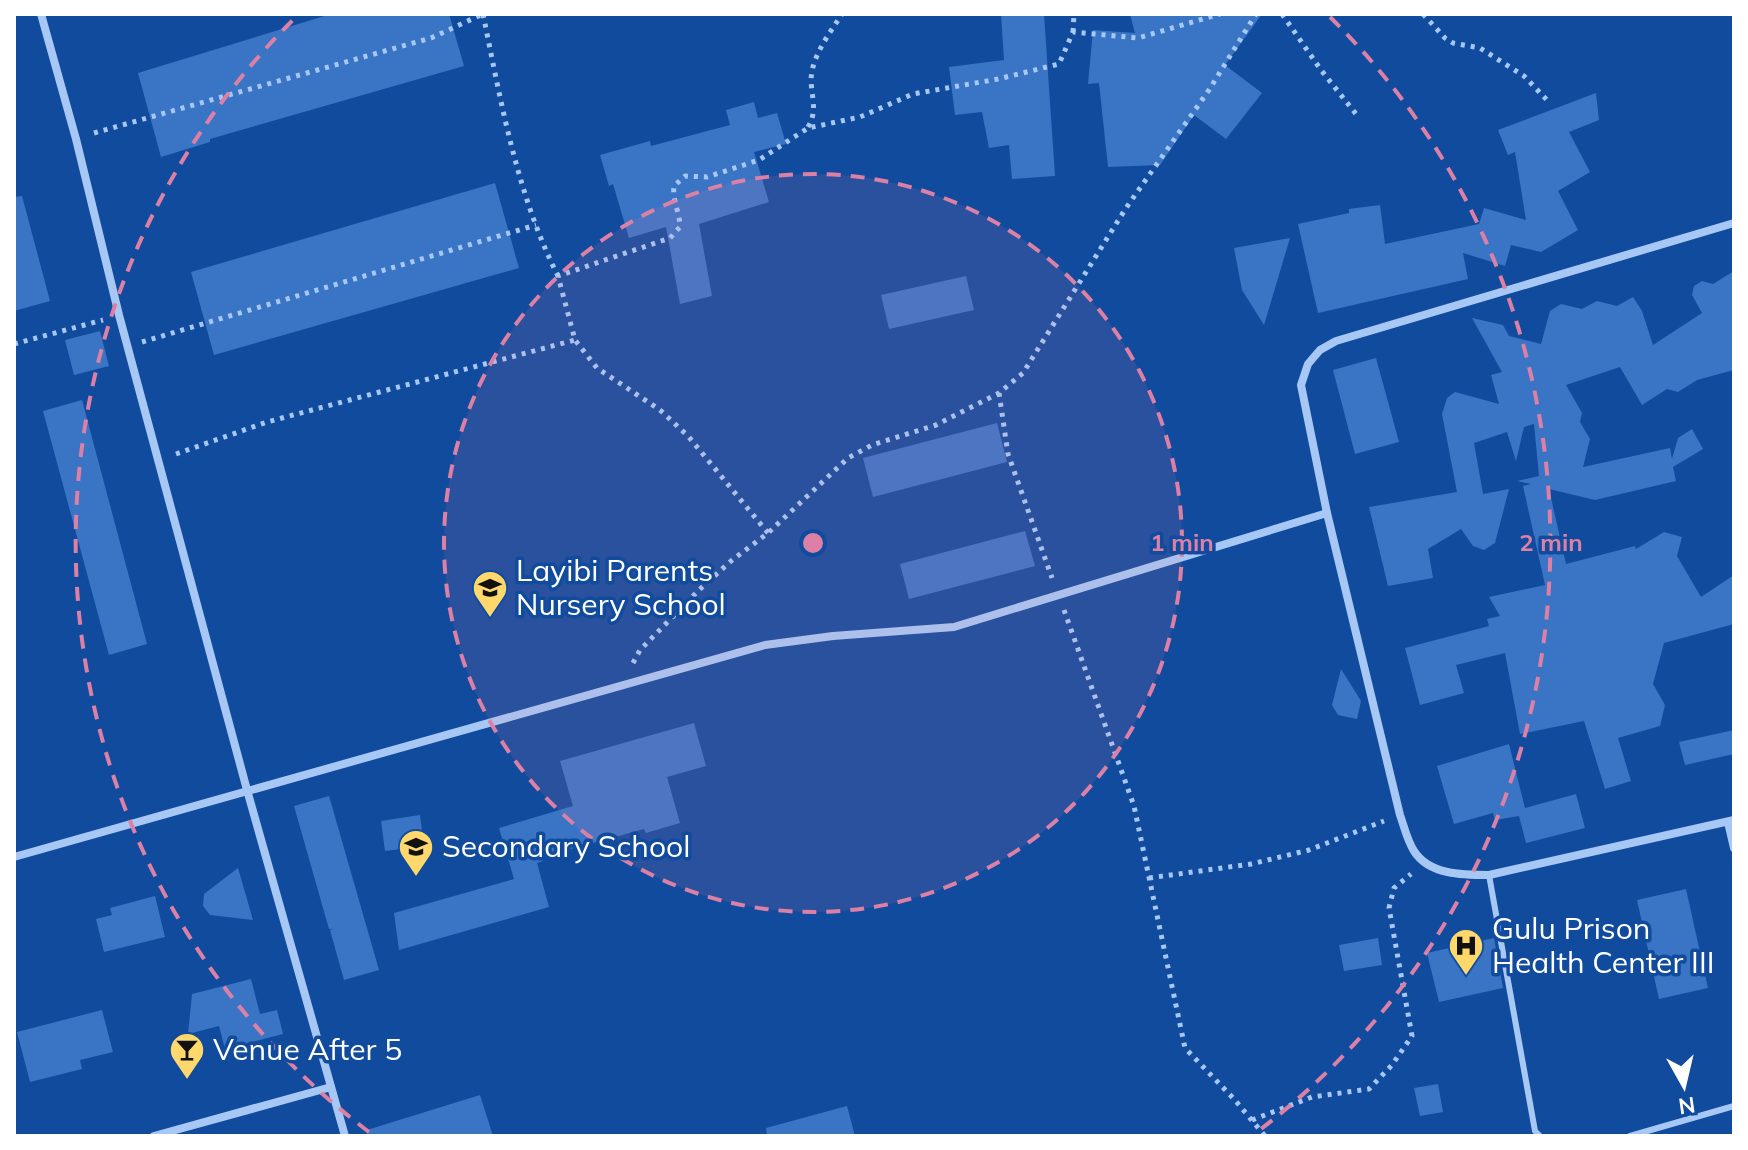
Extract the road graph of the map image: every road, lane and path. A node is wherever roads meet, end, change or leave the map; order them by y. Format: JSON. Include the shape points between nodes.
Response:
{"nodes":[{"id":1,"x":41,"y":14,"type":"edge"},
{"id":2,"x":483,"y":14,"type":"edge"},
{"id":3,"x":842,"y":14,"type":"edge"},
{"id":4,"x":1074,"y":14,"type":"edge"},
{"id":5,"x":1220,"y":14,"type":"edge"},
{"id":6,"x":1256,"y":14,"type":"edge"},
{"id":7,"x":1282,"y":14,"type":"edge"},
{"id":8,"x":1423,"y":14,"type":"edge"},
{"id":9,"x":1073,"y":32,"type":"junction"},
{"id":10,"x":1547,"y":100,"type":"dead end"},
{"id":11,"x":1356,"y":114,"type":"dead end"},
{"id":12,"x":808,"y":128,"type":"junction"},
{"id":13,"x":76,"y":139,"type":"junction"},
{"id":14,"x":1734,"y":223,"type":"edge"},
{"id":15,"x":536,"y":225,"type":"junction"},
{"id":16,"x":558,"y":276,"type":"junction"},
{"id":17,"x":119,"y":315,"type":"junction"},
{"id":18,"x":575,"y":340,"type":"junction"},
{"id":19,"x":14,"y":344,"type":"edge"},
{"id":20,"x":128,"y":346,"type":"junction"},
{"id":21,"x":999,"y":393,"type":"junction"},
{"id":22,"x":159,"y":460,"type":"junction"},
{"id":23,"x":1327,"y":513,"type":"junction"},
{"id":24,"x":768,"y":533,"type":"junction"},
{"id":25,"x":1058,"y":595,"type":"junction"},
{"id":26,"x":618,"y":687,"type":"junction"},
{"id":27,"x":247,"y":790,"type":"junction"},
{"id":28,"x":1400,"y":815,"type":"junction"},
{"id":29,"x":1731,"y":821,"type":"edge"},
{"id":30,"x":1734,"y":848,"type":"edge"},
{"id":31,"x":14,"y":857,"type":"edge"},
{"id":32,"x":1424,"y":864,"type":"junction"},
{"id":33,"x":1489,"y":875,"type":"junction"},
{"id":34,"x":1149,"y":878,"type":"junction"},
{"id":35,"x":331,"y":1087,"type":"junction"},
{"id":36,"x":1734,"y":1106,"type":"edge"},
{"id":37,"x":1252,"y":1120,"type":"junction"},
{"id":38,"x":154,"y":1136,"type":"edge"},
{"id":39,"x":345,"y":1136,"type":"edge"},
{"id":40,"x":1265,"y":1136,"type":"edge"},
{"id":41,"x":1540,"y":1136,"type":"edge"},
{"id":42,"x":1630,"y":1136,"type":"edge"}],
"edges":[{"from":1,"to":13,"type":"street"},
{"from":2,"to":13,"type":"path","via":[[431,38]]},
{"from":2,"to":15,"type":"path"},
{"from":3,"to":12,"type":"path","via":[[812,72],[814,118]]},
{"from":4,"to":9,"type":"path"},
{"from":5,"to":9,"type":"path","via":[[1138,38]]},
{"from":6,"to":21,"type":"path","via":[[1126,208],[1035,357]]},
{"from":7,"to":11,"type":"path"},
{"from":8,"to":10,"type":"path","via":[[1445,38],[1480,48],[1524,76]]},
{"from":9,"to":12,"type":"path","via":[[1059,64],[913,94],[860,117]]},
{"from":12,"to":16,"type":"path","via":[[759,160],[707,177],[685,176],[674,186],[680,227],[670,238]]},
{"from":13,"to":17,"type":"street"},
{"from":14,"to":23,"type":"street","via":[[1320,350],[1301,385]]},
{"from":15,"to":16,"type":"path"},
{"from":15,"to":20,"type":"path"},
{"from":16,"to":18,"type":"path"},
{"from":17,"to":19,"type":"path"},
{"from":17,"to":20,"type":"street"},
{"from":18,"to":22,"type":"path","via":[[267,422]]},
{"from":18,"to":24,"type":"path","via":[[597,368],[660,410],[688,436]]},
{"from":20,"to":22,"type":"street"},
{"from":21,"to":24,"type":"path","via":[[922,431],[848,458]]},
{"from":21,"to":25,"type":"path","via":[[1008,454]]},
{"from":22,"to":27,"type":"street"},
{"from":23,"to":25,"type":"street"},
{"from":23,"to":28,"type":"street"},
{"from":24,"to":26,"type":"path","via":[[731,561],[640,650]]},
{"from":25,"to":26,"type":"street","via":[[954,627],[765,645]]},
{"from":25,"to":34,"type":"path","via":[[1134,806]]},
{"from":26,"to":27,"type":"street"},
{"from":27,"to":31,"type":"street"},
{"from":27,"to":35,"type":"street"},
{"from":28,"to":32,"type":"street","via":[[1412,849]]},
{"from":28,"to":34,"type":"path","via":[[1309,850]]},
{"from":29,"to":30,"type":"street"},
{"from":29,"to":33,"type":"street"},
{"from":32,"to":33,"type":"street","via":[[1460,875]]},
{"from":32,"to":37,"type":"path","via":[[1394,888],[1389,908],[1412,1036],[1369,1089],[1312,1097]]},
{"from":33,"to":41,"type":"lane"},
{"from":34,"to":37,"type":"path","via":[[1185,1048]]},
{"from":35,"to":38,"type":"street"},
{"from":35,"to":39,"type":"street"},
{"from":36,"to":42,"type":"lane"},
{"from":37,"to":40,"type":"path"}]}
